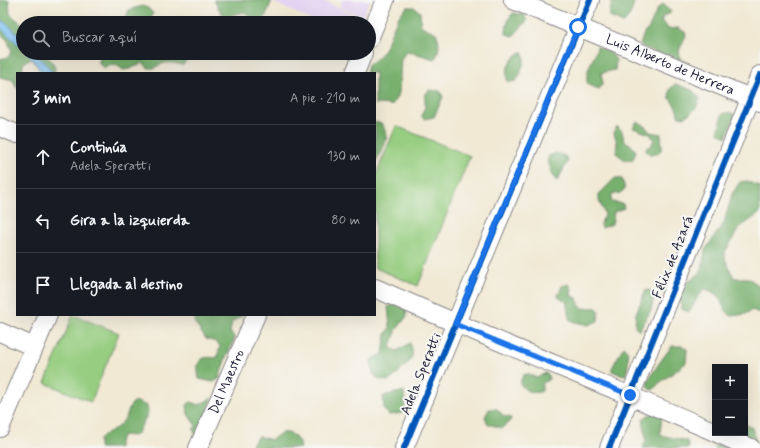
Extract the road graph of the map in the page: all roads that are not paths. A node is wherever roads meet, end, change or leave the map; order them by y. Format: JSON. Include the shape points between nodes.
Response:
{"nodes":[{"id":1,"x":384,"y":0,"type":"edge"},
{"id":2,"x":513,"y":0,"type":"edge"},
{"id":3,"x":590,"y":0,"type":"edge"},
{"id":4,"x":376,"y":21,"type":"edge"},
{"id":5,"x":578,"y":27,"type":"junction"},
{"id":6,"x":360,"y":60,"type":"edge"},
{"id":7,"x":355,"y":72,"type":"edge"},
{"id":8,"x":760,"y":75,"type":"edge"},
{"id":9,"x":755,"y":100,"type":"edge"},
{"id":10,"x":0,"y":128,"type":"edge"},
{"id":11,"x":16,"y":134,"type":"edge"},
{"id":12,"x":376,"y":288,"type":"edge"},
{"id":13,"x":48,"y":316,"type":"edge"},
{"id":14,"x":256,"y":316,"type":"edge"},
{"id":15,"x":455,"y":324,"type":"junction"},
{"id":16,"x":0,"y":332,"type":"edge"},
{"id":17,"x":34,"y":346,"type":"junction"},
{"id":18,"x":630,"y":395,"type":"junction"},
{"id":19,"x":0,"y":428,"type":"edge"},
{"id":20,"x":712,"y":431,"type":"edge"},
{"id":21,"x":723,"y":436,"type":"edge"},
{"id":22,"x":198,"y":448,"type":"edge"},
{"id":23,"x":404,"y":448,"type":"edge"},
{"id":24,"x":609,"y":448,"type":"edge"},
{"id":25,"x":751,"y":448,"type":"edge"}],
"edges":[{"from":1,"to":4,"type":"street"},
{"from":2,"to":5,"type":"street","name":"Luis Alberto de Herrera"},
{"from":3,"to":5,"type":"street","name":"Adela Speratti"},
{"from":5,"to":9,"type":"street","name":"Luis Alberto de Herrera"},
{"from":5,"to":15,"type":"street","name":"Adela Speratti"},
{"from":6,"to":7,"type":"street"},
{"from":8,"to":9,"type":"street","name":"Félix de Azará"},
{"from":9,"to":18,"type":"street","name":"Félix de Azará"},
{"from":10,"to":11,"type":"street"},
{"from":12,"to":15,"type":"street"},
{"from":13,"to":17,"type":"street"},
{"from":14,"to":22,"type":"street","name":"Del Maestro"},
{"from":15,"to":18,"type":"street"},
{"from":15,"to":23,"type":"street","name":"Adela Speratti"},
{"from":16,"to":17,"type":"street"},
{"from":17,"to":19,"type":"street"},
{"from":18,"to":20,"type":"street"},
{"from":18,"to":24,"type":"street","name":"Félix de Azará"},
{"from":21,"to":25,"type":"street"}]}
